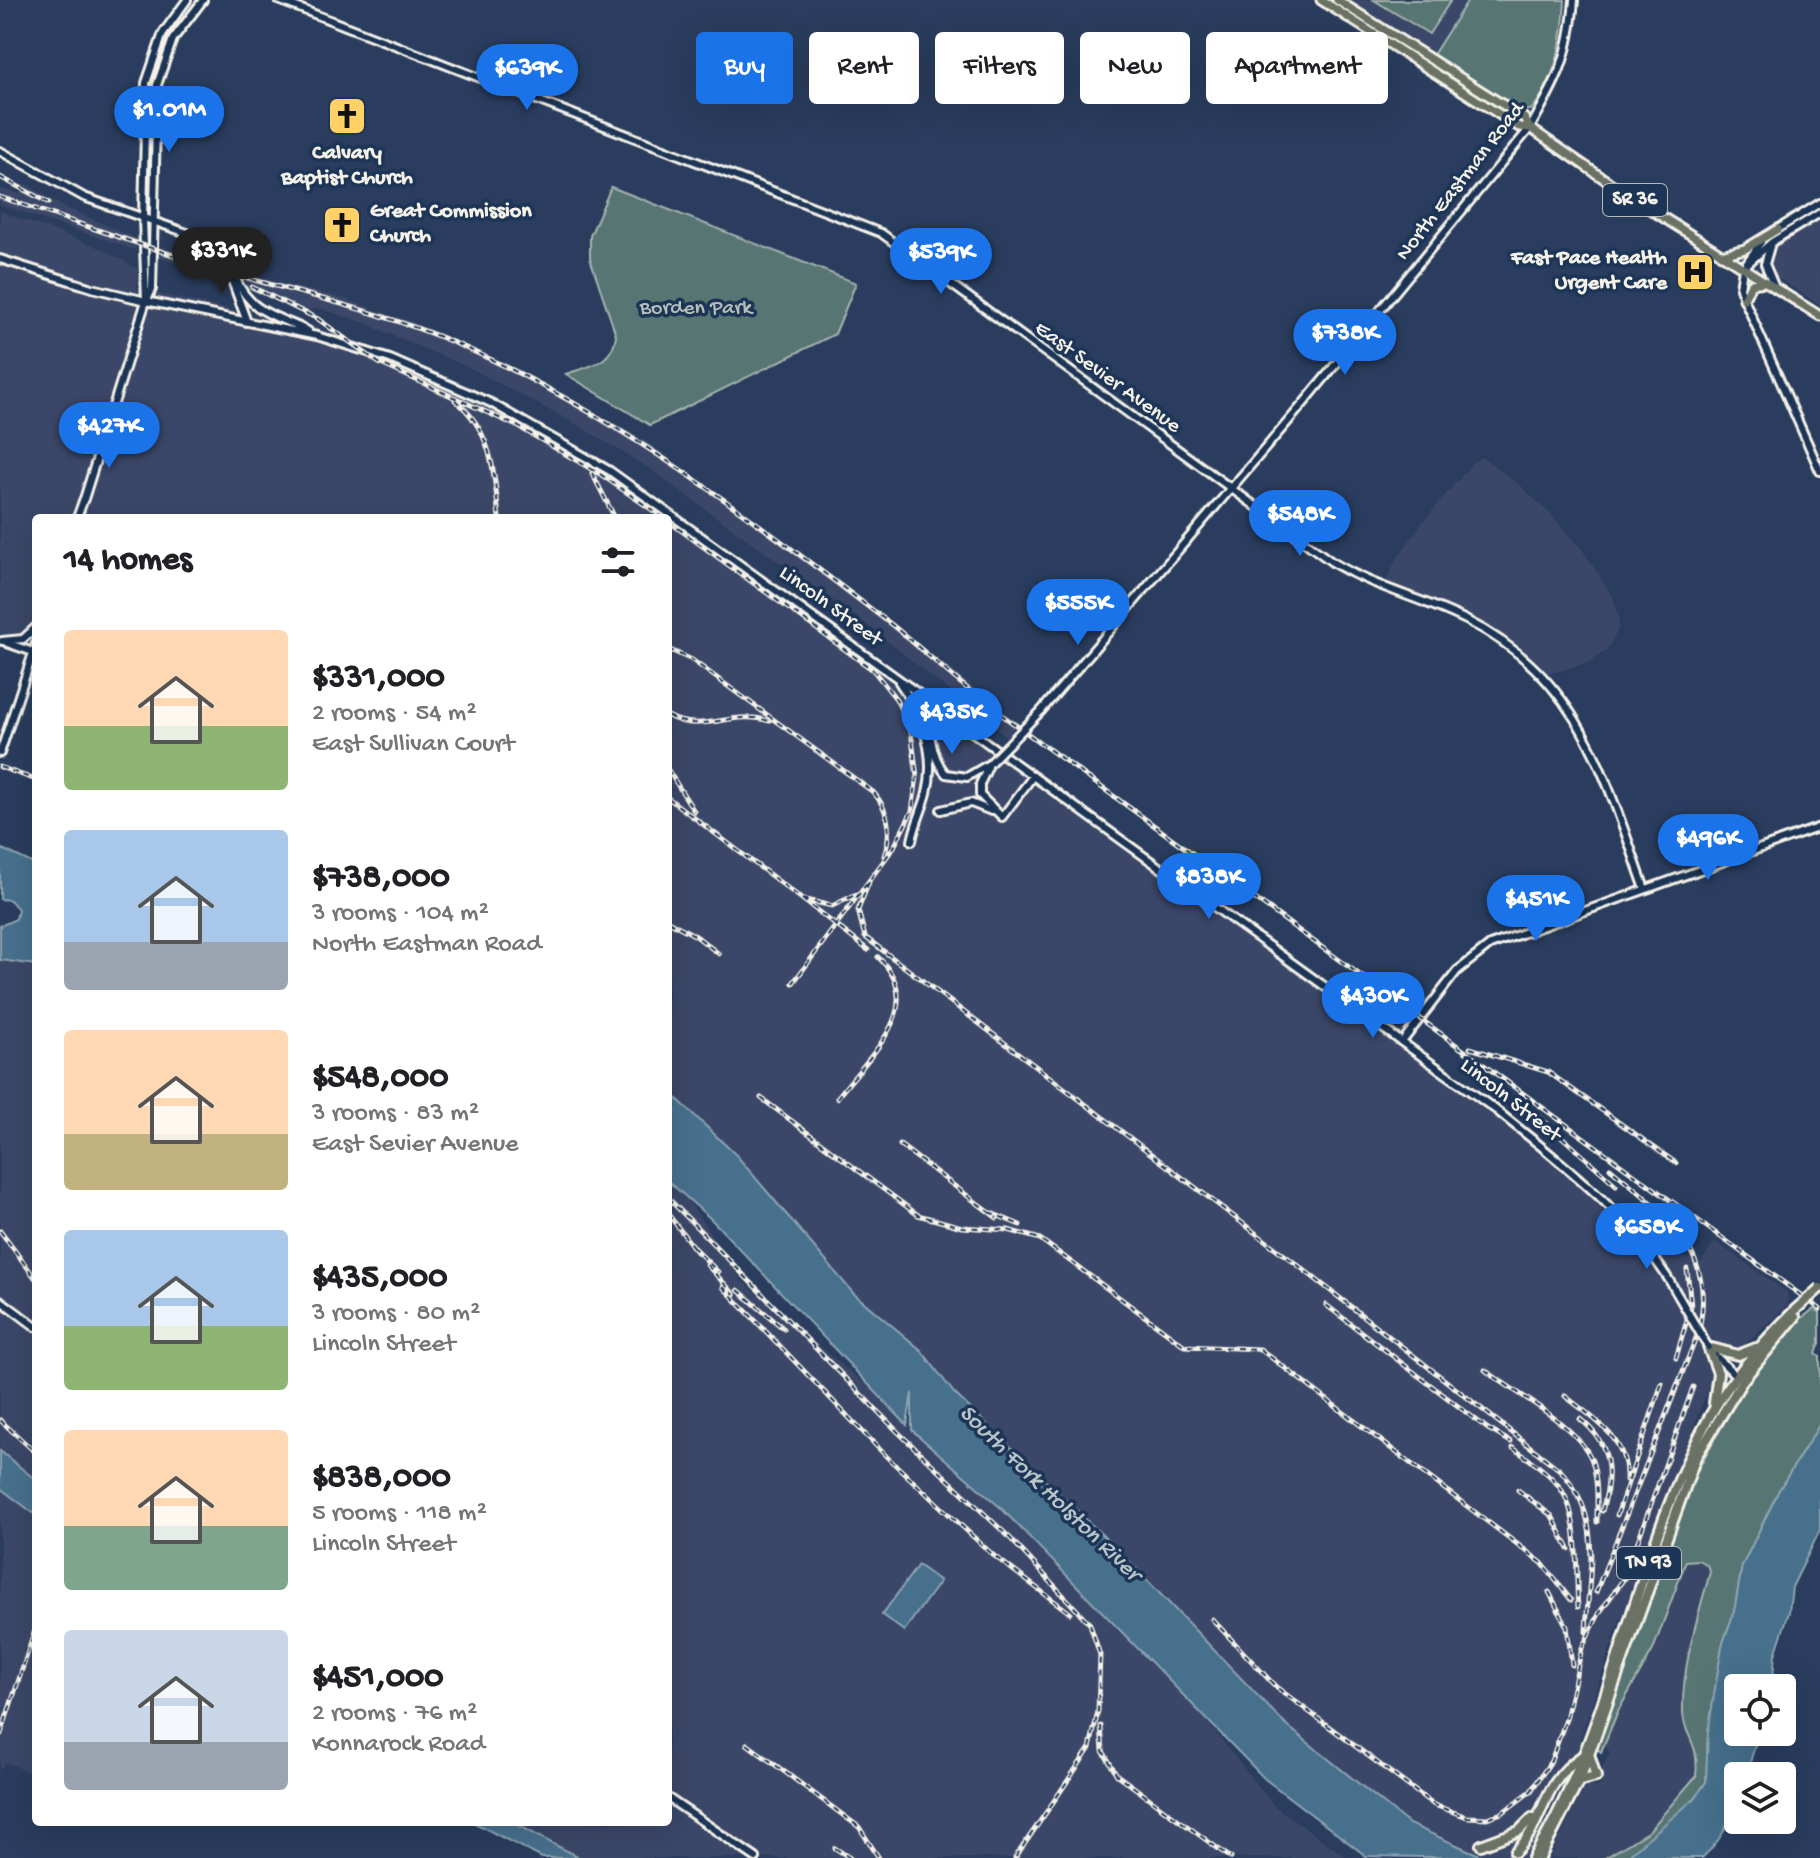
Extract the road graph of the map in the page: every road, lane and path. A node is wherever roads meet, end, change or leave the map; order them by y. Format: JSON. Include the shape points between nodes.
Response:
{"nodes":[{"id":1,"x":187,"y":0,"type":"edge"},
{"id":2,"x":278,"y":0,"type":"edge"},
{"id":3,"x":1321,"y":0,"type":"edge"},
{"id":4,"x":1337,"y":0,"type":"edge"},
{"id":5,"x":1574,"y":0,"type":"edge"},
{"id":6,"x":201,"y":1,"type":"edge"},
{"id":7,"x":151,"y":62,"type":"junction"},
{"id":8,"x":162,"y":67,"type":"junction"},
{"id":9,"x":1530,"y":128,"type":"junction"},
{"id":10,"x":143,"y":139,"type":"junction"},
{"id":11,"x":154,"y":143,"type":"junction"},
{"id":12,"x":0,"y":151,"type":"edge"},
{"id":13,"x":1820,"y":203,"type":"edge"},
{"id":14,"x":1820,"y":213,"type":"edge"},
{"id":15,"x":143,"y":219,"type":"junction"},
{"id":16,"x":154,"y":224,"type":"junction"},
{"id":17,"x":1778,"y":229,"type":"junction"},
{"id":18,"x":1772,"y":242,"type":"junction"},
{"id":19,"x":1721,"y":255,"type":"junction"},
{"id":20,"x":0,"y":259,"type":"edge"},
{"id":21,"x":224,"y":259,"type":"junction"},
{"id":22,"x":1743,"y":268,"type":"junction"},
{"id":23,"x":1765,"y":282,"type":"junction"},
{"id":24,"x":1775,"y":288,"type":"junction"},
{"id":25,"x":1744,"y":299,"type":"junction"},
{"id":26,"x":146,"y":301,"type":"junction"},
{"id":27,"x":1820,"y":316,"type":"edge"},
{"id":28,"x":247,"y":322,"type":"junction"},
{"id":29,"x":317,"y":336,"type":"junction"},
{"id":30,"x":1820,"y":471,"type":"edge"},
{"id":31,"x":1231,"y":489,"type":"junction"},
{"id":32,"x":78,"y":514,"type":"edge"},
{"id":33,"x":32,"y":631,"type":"edge"},
{"id":34,"x":1,"y":641,"type":"edge"},
{"id":35,"x":32,"y":647,"type":"edge"},
{"id":36,"x":32,"y":657,"type":"edge"},
{"id":37,"x":895,"y":676,"type":"junction"},
{"id":38,"x":930,"y":701,"type":"junction"},
{"id":39,"x":942,"y":709,"type":"junction"},
{"id":40,"x":929,"y":725,"type":"junction"},
{"id":41,"x":0,"y":752,"type":"edge"},
{"id":42,"x":989,"y":764,"type":"junction"},
{"id":43,"x":1033,"y":776,"type":"junction"},
{"id":44,"x":941,"y":810,"type":"dead end"},
{"id":45,"x":999,"y":815,"type":"junction"},
{"id":46,"x":1820,"y":827,"type":"edge"},
{"id":47,"x":912,"y":841,"type":"dead end"},
{"id":48,"x":1645,"y":889,"type":"junction"},
{"id":49,"x":1402,"y":1042,"type":"junction"},
{"id":50,"x":1820,"y":1288,"type":"edge"},
{"id":51,"x":1820,"y":1295,"type":"edge"},
{"id":52,"x":0,"y":1300,"type":"edge"},
{"id":53,"x":1797,"y":1312,"type":"junction"},
{"id":54,"x":32,"y":1324,"type":"edge"},
{"id":55,"x":1761,"y":1346,"type":"junction"},
{"id":56,"x":1708,"y":1347,"type":"junction"},
{"id":57,"x":1739,"y":1378,"type":"junction"},
{"id":58,"x":1713,"y":1411,"type":"junction"},
{"id":59,"x":1587,"y":1754,"type":"junction"},
{"id":60,"x":1575,"y":1783,"type":"junction"},
{"id":61,"x":1551,"y":1787,"type":"junction"},
{"id":62,"x":672,"y":1801,"type":"edge"},
{"id":63,"x":1522,"y":1835,"type":"junction"},
{"id":64,"x":1481,"y":1845,"type":"dead end"},
{"id":65,"x":1513,"y":1851,"type":"dead end"},
{"id":66,"x":1535,"y":1857,"type":"edge"},
{"id":67,"x":756,"y":1858,"type":"edge"}],
"edges":[{"from":1,"to":7,"type":"main road","via":[[163,33]]},
{"from":2,"to":31,"type":"main road","name":"East Sevier Avenue","via":[[881,233]]},
{"from":3,"to":9,"type":"main road","number":"SR 36","via":[[1519,127]]},
{"from":4,"to":9,"type":"main road","number":"SR 36","via":[[1524,118]]},
{"from":5,"to":9,"type":"main road","name":"North Eastman Road","via":[[1562,70]]},
{"from":6,"to":8,"type":"main road","via":[[178,30]]},
{"from":7,"to":8,"type":"main road"},
{"from":7,"to":10,"type":"main road"},
{"from":8,"to":11,"type":"main road","via":[[154,100]]},
{"from":9,"to":19,"type":"main road","number":"SR 36"},
{"from":9,"to":31,"type":"main road","name":"North Eastman Road"},
{"from":10,"to":11,"type":"main road"},
{"from":10,"to":15,"type":"main road"},
{"from":11,"to":16,"type":"main road"},
{"from":12,"to":15,"type":"main road","via":[[84,197]]},
{"from":13,"to":17,"type":"main road"},
{"from":14,"to":18,"type":"main road"},
{"from":15,"to":16,"type":"main road"},
{"from":15,"to":26,"type":"main road"},
{"from":16,"to":21,"type":"main road","via":[[199,237]]},
{"from":16,"to":26,"type":"main road","via":[[152,289]]},
{"from":17,"to":19,"type":"main road","via":[[1745,249]]},
{"from":17,"to":22,"type":"main road","via":[[1757,245]]},
{"from":18,"to":22,"type":"main road"},
{"from":18,"to":24,"type":"main road","via":[[1765,264]]},
{"from":19,"to":22,"type":"main road","number":"SR 36"},
{"from":20,"to":26,"type":"main road","name":"Lincoln Street"},
{"from":21,"to":28,"type":"main road"},
{"from":21,"to":29,"type":"main road","via":[[252,304]]},
{"from":22,"to":23,"type":"main road","number":"SR 36"},
{"from":22,"to":25,"type":"main road"},
{"from":23,"to":24,"type":"main road","number":"SR 36"},
{"from":23,"to":25,"type":"main road","via":[[1751,284]]},
{"from":24,"to":27,"type":"main road","number":"SR 36"},
{"from":25,"to":30,"type":"main road"},
{"from":26,"to":28,"type":"main road","name":"Lincoln Street"},
{"from":26,"to":32,"type":"main road"},
{"from":28,"to":29,"type":"main road","name":"Lincoln Street"},
{"from":29,"to":37,"type":"main road","name":"Lincoln Street","via":[[446,383],[573,448]]},
{"from":31,"to":42,"type":"main road","name":"North Eastman Road","bridge":true,"via":[[1041,711]]},
{"from":31,"to":48,"type":"main road","name":"East Sevier Avenue","via":[[1351,574],[1464,619],[1535,667],[1563,698],[1593,746]]},
{"from":33,"to":34,"type":"main road","via":[[23,639]]},
{"from":34,"to":35,"type":"main road"},
{"from":36,"to":41,"type":"main road"},
{"from":37,"to":38,"type":"main road","name":"Lincoln Street"},
{"from":37,"to":47,"type":"main road","via":[[918,711],[928,748],[928,792]]},
{"from":38,"to":39,"type":"main road","name":"Lincoln Street"},
{"from":38,"to":40,"type":"main road"},
{"from":39,"to":40,"type":"main road"},
{"from":39,"to":43,"type":"main road","name":"Lincoln Street"},
{"from":40,"to":42,"type":"main road","via":[[946,774],[967,777]]},
{"from":42,"to":45,"type":"main road","via":[[980,789],[982,800]]},
{"from":43,"to":45,"type":"main road"},
{"from":43,"to":49,"type":"main road","name":"Lincoln Street"},
{"from":44,"to":45,"type":"main road","via":[[971,803]]},
{"from":46,"to":48,"type":"main road"},
{"from":48,"to":49,"type":"main road","via":[[1483,949],[1457,971]]},
{"from":49,"to":56,"type":"main road","name":"Lincoln Street","bridge":true,"via":[[1496,1110],[1617,1213],[1657,1260]]},
{"from":50,"to":53,"type":"highway","number":"TN 93","bridge":true},
{"from":51,"to":53,"type":"highway","number":"TN 93","bridge":true},
{"from":52,"to":54,"type":"main road"},
{"from":53,"to":55,"type":"highway","number":"TN 93"},
{"from":53,"to":57,"type":"highway","number":"TN 93"},
{"from":55,"to":56,"type":"highway","via":[[1738,1355]]},
{"from":55,"to":57,"type":"highway","number":"TN 93"},
{"from":56,"to":57,"type":"main road","name":"Lincoln Street"},
{"from":56,"to":58,"type":"highway","via":[[1719,1381]]},
{"from":57,"to":58,"type":"highway","number":"TN 93"},
{"from":57,"to":59,"type":"highway","number":"TN 93","via":[[1689,1473]]},
{"from":58,"to":59,"type":"highway","number":"TN 93","via":[[1674,1492]]},
{"from":59,"to":60,"type":"highway","number":"TN 93"},
{"from":59,"to":60,"type":"highway","via":[[1596,1777]]},
{"from":59,"to":61,"type":"highway","via":[[1559,1774]]},
{"from":60,"to":61,"type":"highway","via":[[1562,1781]]},
{"from":60,"to":66,"type":"highway","number":"TN 93"},
{"from":61,"to":63,"type":"highway"},
{"from":62,"to":67,"type":"main road"},
{"from":63,"to":64,"type":"highway"},
{"from":63,"to":65,"type":"highway"},
{"from":63,"to":66,"type":"highway"}]}
